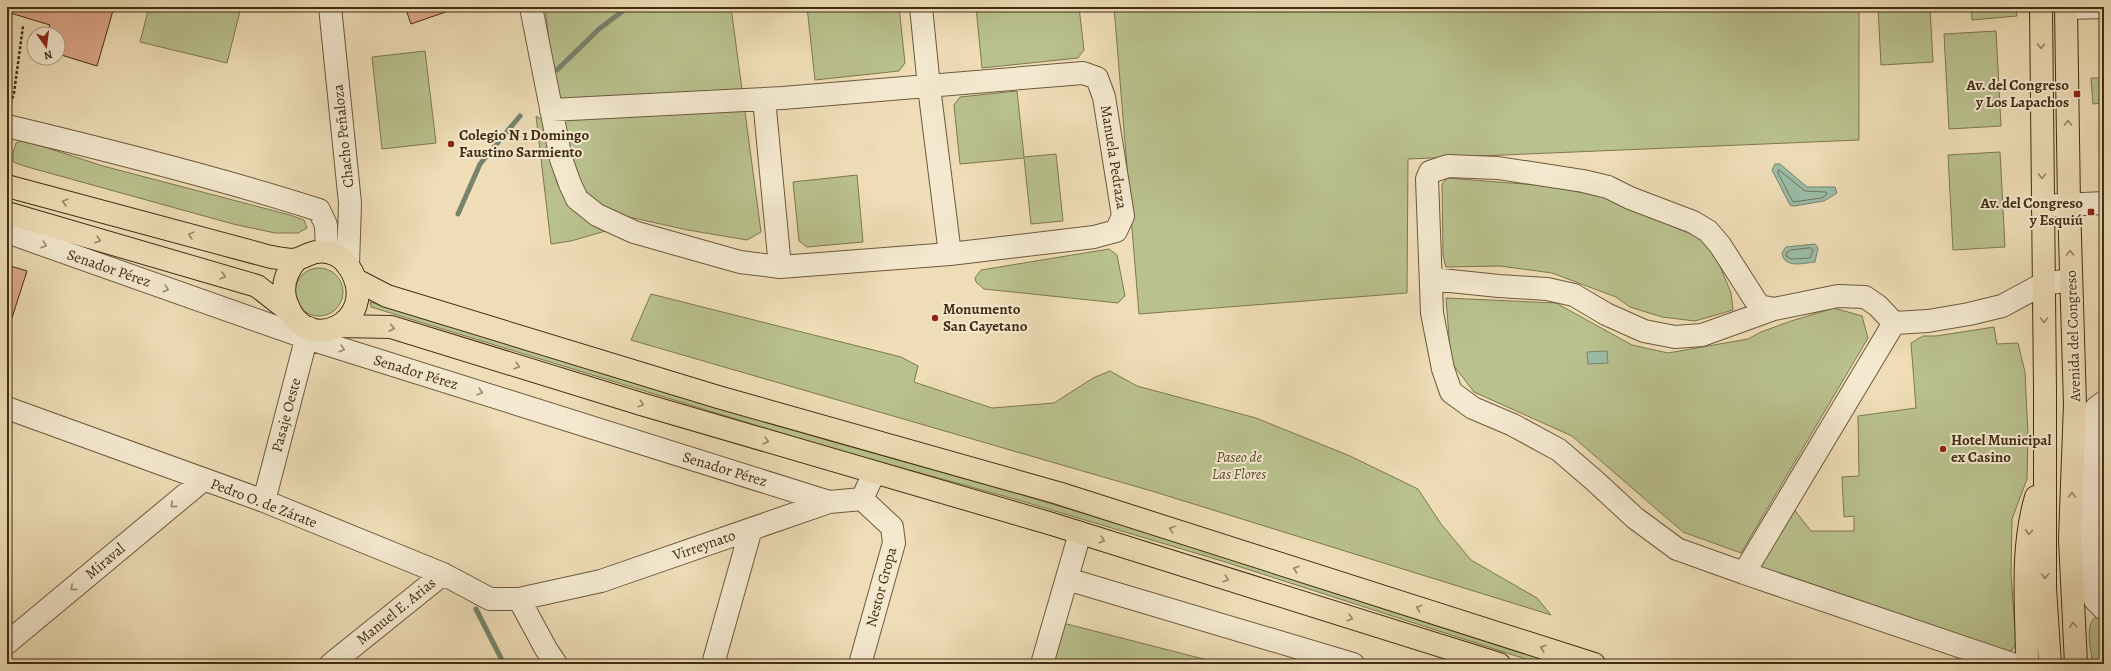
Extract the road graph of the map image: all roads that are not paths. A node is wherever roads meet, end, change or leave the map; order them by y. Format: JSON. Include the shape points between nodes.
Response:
{"nodes":[{"id":1,"x":330,"y":7,"type":"edge"},
{"id":2,"x":531,"y":7,"type":"edge"},
{"id":3,"x":921,"y":7,"type":"edge"},
{"id":4,"x":2041,"y":7,"type":"edge"},
{"id":5,"x":2104,"y":7,"type":"edge"},
{"id":6,"x":2066,"y":8,"type":"edge"},
{"id":7,"x":929,"y":87,"type":"junction"},
{"id":8,"x":764,"y":99,"type":"junction"},
{"id":9,"x":551,"y":110,"type":"junction"},
{"id":10,"x":7,"y":126,"type":"edge"},
{"id":11,"x":7,"y":186,"type":"edge"},
{"id":12,"x":2104,"y":203,"type":"edge"},
{"id":13,"x":2069,"y":204,"type":"junction"},
{"id":14,"x":2042,"y":206,"type":"junction"},
{"id":15,"x":7,"y":213,"type":"edge"},
{"id":16,"x":7,"y":232,"type":"edge"},
{"id":17,"x":327,"y":252,"type":"junction"},
{"id":18,"x":950,"y":254,"type":"junction"},
{"id":19,"x":297,"y":259,"type":"junction"},
{"id":20,"x":780,"y":267,"type":"junction"},
{"id":21,"x":352,"y":273,"type":"junction"},
{"id":22,"x":1430,"y":279,"type":"junction"},
{"id":23,"x":2071,"y":280,"type":"junction"},
{"id":24,"x":2043,"y":284,"type":"junction"},
{"id":25,"x":1774,"y":309,"type":"junction"},
{"id":26,"x":289,"y":311,"type":"junction"},
{"id":27,"x":1894,"y":323,"type":"junction"},
{"id":28,"x":340,"y":326,"type":"junction"},
{"id":29,"x":308,"y":333,"type":"junction"},
{"id":30,"x":2104,"y":402,"type":"edge"},
{"id":31,"x":7,"y":408,"type":"edge"},
{"id":32,"x":2045,"y":467,"type":"junction"},
{"id":33,"x":874,"y":473,"type":"junction"},
{"id":34,"x":203,"y":480,"type":"junction"},
{"id":35,"x":862,"y":499,"type":"junction"},
{"id":36,"x":264,"y":501,"type":"junction"},
{"id":37,"x":829,"y":502,"type":"junction"},
{"id":38,"x":751,"y":529,"type":"junction"},
{"id":39,"x":1080,"y":533,"type":"junction"},
{"id":40,"x":1744,"y":573,"type":"junction"},
{"id":41,"x":443,"y":574,"type":"junction"},
{"id":42,"x":1067,"y":578,"type":"junction"},
{"id":43,"x":519,"y":599,"type":"junction"},
{"id":44,"x":2100,"y":605,"type":"edge"},
{"id":45,"x":7,"y":643,"type":"edge"},
{"id":46,"x":331,"y":664,"type":"edge"},
{"id":47,"x":556,"y":664,"type":"edge"},
{"id":48,"x":713,"y":664,"type":"edge"},
{"id":49,"x":860,"y":664,"type":"edge"},
{"id":50,"x":1042,"y":664,"type":"edge"},
{"id":51,"x":1353,"y":664,"type":"edge"},
{"id":52,"x":1499,"y":664,"type":"edge"},
{"id":53,"x":1594,"y":664,"type":"edge"},
{"id":54,"x":2012,"y":664,"type":"edge"},
{"id":55,"x":2027,"y":664,"type":"edge"},
{"id":56,"x":2050,"y":664,"type":"edge"},
{"id":57,"x":2076,"y":664,"type":"edge"}],
"edges":[{"from":1,"to":21,"type":"street","name":"Chacho Peñaloza","via":[[350,203]]},
{"from":2,"to":9,"type":"street"},
{"from":3,"to":7,"type":"street"},
{"from":4,"to":14,"type":"main road","name":"Avenida del Congreso","one_way":true},
{"from":5,"to":6,"type":"street"},
{"from":13,"to":6,"type":"main road","name":"Avenida del Congreso","one_way":true},
{"from":7,"to":8,"type":"street"},
{"from":7,"to":18,"type":"street"},
{"from":7,"to":18,"type":"street","name":"Manuela Pedraza","via":[[1083,73],[1097,78],[1104,97],[1123,216],[1116,231],[1094,237]]},
{"from":8,"to":9,"type":"street"},
{"from":8,"to":20,"type":"street"},
{"from":9,"to":20,"type":"street","via":[[561,159],[570,184],[578,199],[597,215],[642,234],[740,262]]},
{"from":10,"to":17,"type":"street","via":[[138,157],[318,210],[326,225]]},
{"from":19,"to":11,"type":"main road","one_way":true,"via":[[271,257]]},
{"from":12,"to":13,"type":"street"},
{"from":13,"to":14,"type":"street"},
{"from":23,"to":13,"type":"main road","name":"Avenida del Congreso","one_way":true},
{"from":14,"to":24,"type":"main road","name":"Avenida del Congreso"},
{"from":15,"to":26,"type":"main road","one_way":true,"via":[[257,286]]},
{"from":16,"to":29,"type":"street","name":"Senador Pérez","one_way":true},
{"from":17,"to":19,"type":"main road","via":[[311,252]]},
{"from":17,"to":21,"type":"main road","via":[[339,257]]},
{"from":18,"to":20,"type":"street"},
{"from":19,"to":26,"type":"main road","via":[[288,270],[284,283],[284,298]]},
{"from":21,"to":28,"type":"main road","via":[[358,291],[356,305],[350,317]]},
{"from":53,"to":21,"type":"main road","one_way":true,"via":[[1058,493],[718,397],[387,296]]},
{"from":22,"to":25,"type":"street","via":[[1492,286],[1547,288],[1574,295],[1606,314],[1644,331],[1675,337],[1702,335]]},
{"from":22,"to":25,"type":"street","via":[[1427,179],[1430,172],[1448,166],[1498,168],[1608,187],[1693,222],[1708,230],[1720,245],[1759,306]]},
{"from":22,"to":40,"type":"street","via":[[1432,313],[1442,369],[1451,392],[1473,408],[1514,425],[1559,450],[1635,518],[1676,549]]},
{"from":23,"to":24,"type":"street"},
{"from":57,"to":23,"type":"main road","name":"Avenida del Congreso","one_way":true,"via":[[2070,539],[2075,404]]},
{"from":24,"to":27,"type":"street","via":[[2002,306],[1928,321]]},
{"from":24,"to":32,"type":"main road","name":"Avenida del Congreso","one_way":true},
{"from":25,"to":27,"type":"street","via":[[1838,296],[1865,297]]},
{"from":26,"to":29,"type":"main road"},
{"from":27,"to":40,"type":"street"},
{"from":28,"to":29,"type":"main road"},
{"from":28,"to":33,"type":"main road","one_way":true,"via":[[391,327]]},
{"from":29,"to":36,"type":"street","name":"Pasaje Oeste"},
{"from":29,"to":37,"type":"street","name":"Senador Pérez","one_way":true},
{"from":30,"to":44,"type":"street","via":[[2096,408],[2093,418],[2089,473],[2088,563]]},
{"from":31,"to":34,"type":"street","name":"Pedro O. de Zárate"},
{"from":32,"to":55,"type":"main road","one_way":true,"via":[[2030,519],[2026,566]]},
{"from":32,"to":56,"type":"main road","name":"Avenida del Congreso","one_way":true,"via":[[2044,588]]},
{"from":33,"to":35,"type":"street"},
{"from":33,"to":39,"type":"main road"},
{"from":34,"to":36,"type":"street","name":"Pedro O. de Zárate"},
{"from":34,"to":45,"type":"street","name":"Miraval","one_way":true},
{"from":35,"to":37,"type":"street","name":"Virreynato"},
{"from":35,"to":49,"type":"street","name":"Nestor Gropa","via":[[892,527],[894,543]]},
{"from":36,"to":41,"type":"street","name":"Pedro O. de Zárate"},
{"from":37,"to":38,"type":"street","name":"Virreynato"},
{"from":38,"to":43,"type":"street","name":"Virreynato","via":[[601,582]]},
{"from":38,"to":48,"type":"street"},
{"from":39,"to":42,"type":"street"},
{"from":39,"to":52,"type":"main road","one_way":true},
{"from":40,"to":54,"type":"street"},
{"from":41,"to":43,"type":"street","name":"Pedro O. de Zárate","via":[[490,599]]},
{"from":41,"to":46,"type":"street","name":"Manuel E. Arias"},
{"from":42,"to":50,"type":"street"},
{"from":42,"to":51,"type":"street"},
{"from":43,"to":47,"type":"street"}]}
